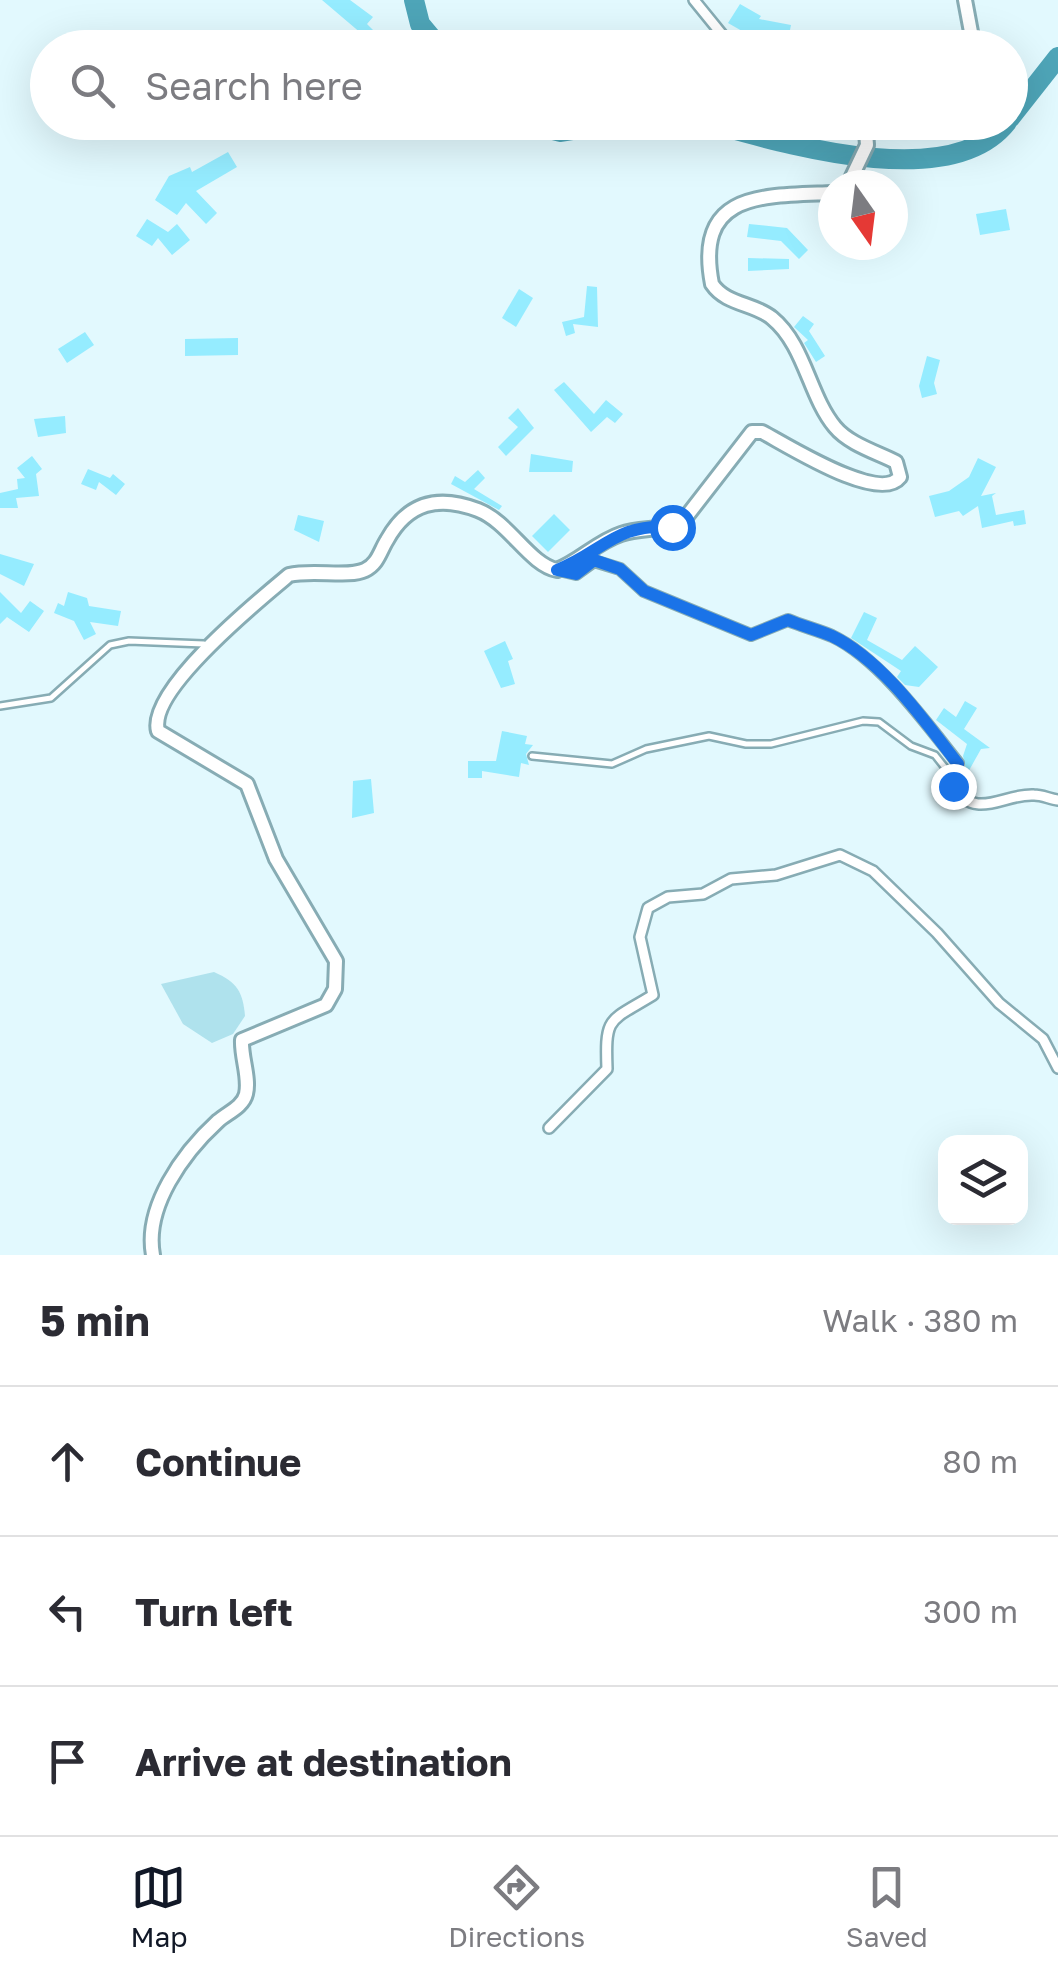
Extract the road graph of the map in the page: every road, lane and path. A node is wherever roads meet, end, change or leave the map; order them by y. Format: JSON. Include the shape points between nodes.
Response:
{"nodes":[{"id":1,"x":694,"y":0,"type":"edge"},
{"id":2,"x":965,"y":0,"type":"edge"},
{"id":3,"x":718,"y":30,"type":"edge"},
{"id":4,"x":971,"y":30,"type":"edge"},
{"id":5,"x":866,"y":140,"type":"edge"},
{"id":6,"x":855,"y":170,"type":"edge"},
{"id":7,"x":818,"y":194,"type":"edge"},
{"id":8,"x":557,"y":570,"type":"junction"},
{"id":9,"x":212,"y":645,"type":"junction"},
{"id":10,"x":0,"y":706,"type":"edge"},
{"id":11,"x":532,"y":756,"type":"dead end"},
{"id":12,"x":956,"y":781,"type":"junction"},
{"id":13,"x":1058,"y":800,"type":"edge"},
{"id":14,"x":1058,"y":1068,"type":"edge"},
{"id":15,"x":549,"y":1128,"type":"dead end"},
{"id":16,"x":153,"y":1255,"type":"edge"}],
"edges":[{"from":1,"to":3,"type":"street"},
{"from":2,"to":4,"type":"street"},
{"from":5,"to":6,"type":"street"},
{"from":7,"to":8,"type":"street","via":[[762,198],[726,210],[711,236],[712,284],[727,299],[772,318],[834,426],[896,462],[900,477],[886,486],[836,472],[752,432],[683,521],[618,535]]},
{"from":8,"to":9,"type":"street","via":[[545,568],[487,514],[431,501],[401,520],[374,565],[352,574],[310,569],[288,575]]},
{"from":8,"to":12,"type":"street","via":[[576,574],[594,560],[620,569],[644,591],[751,635],[788,620],[830,636],[900,692],[958,764]]},
{"from":9,"to":10,"type":"lane","via":[[110,645],[50,698]]},
{"from":9,"to":16,"type":"street","via":[[177,682],[160,710],[158,731],[247,784],[276,860],[336,961],[338,979],[326,1005],[242,1040],[246,1093],[203,1136],[153,1211]]},
{"from":11,"to":12,"type":"lane","via":[[612,764],[709,736],[771,744],[863,721],[879,722],[935,755]]},
{"from":12,"to":13,"type":"street","via":[[960,798],[972,804],[1032,794]]},
{"from":14,"to":15,"type":"street","via":[[1043,1040],[873,871],[840,855],[826,856],[648,908],[640,937],[653,994],[610,1022],[607,1069]]}]}
